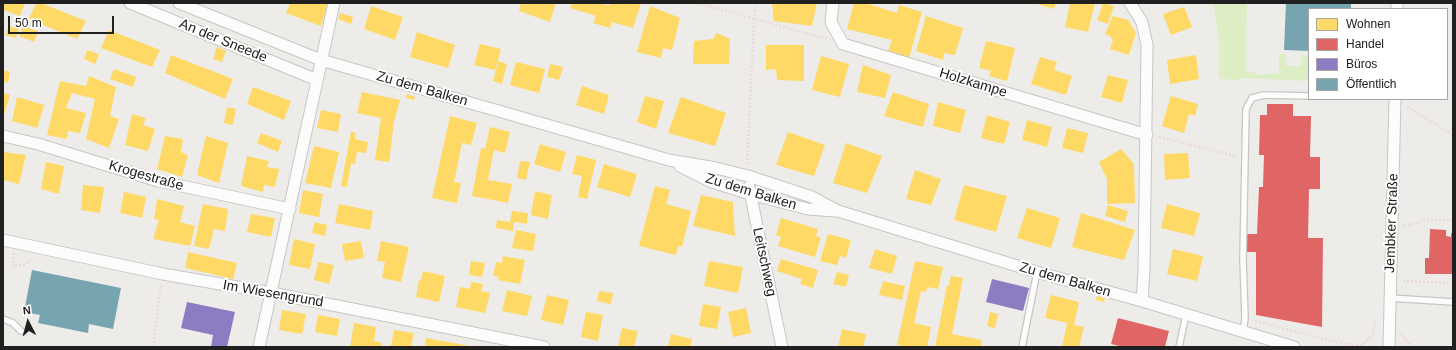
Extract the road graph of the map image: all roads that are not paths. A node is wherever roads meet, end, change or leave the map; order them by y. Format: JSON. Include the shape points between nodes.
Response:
{"nodes":[{"id":1,"x":130,"y":3,"type":"edge"},
{"id":2,"x":179,"y":3,"type":"edge"},
{"id":3,"x":334,"y":3,"type":"edge"},
{"id":4,"x":834,"y":3,"type":"edge"},
{"id":5,"x":1130,"y":3,"type":"edge"},
{"id":6,"x":321,"y":60,"type":"junction"},
{"id":7,"x":317,"y":80,"type":"junction"},
{"id":8,"x":1308,"y":96,"type":"edge"},
{"id":9,"x":1395,"y":100,"type":"edge"},
{"id":10,"x":1147,"y":135,"type":"junction"},
{"id":11,"x":3,"y":136,"type":"edge"},
{"id":12,"x":669,"y":160,"type":"junction"},
{"id":13,"x":748,"y":176,"type":"junction"},
{"id":14,"x":750,"y":194,"type":"junction"},
{"id":15,"x":290,"y":209,"type":"junction"},
{"id":16,"x":838,"y":211,"type":"junction"},
{"id":17,"x":3,"y":240,"type":"edge"},
{"id":18,"x":1037,"y":272,"type":"junction"},
{"id":19,"x":272,"y":293,"type":"junction"},
{"id":20,"x":1390,"y":298,"type":"junction"},
{"id":21,"x":1142,"y":301,"type":"junction"},
{"id":22,"x":1453,"y":302,"type":"edge"},
{"id":23,"x":1186,"y":315,"type":"junction"},
{"id":24,"x":3,"y":319,"type":"edge"},
{"id":25,"x":21,"y":331,"type":"dead end"},
{"id":26,"x":1243,"y":333,"type":"junction"},
{"id":27,"x":259,"y":347,"type":"edge"},
{"id":28,"x":544,"y":347,"type":"edge"},
{"id":29,"x":782,"y":347,"type":"edge"},
{"id":30,"x":1022,"y":347,"type":"edge"},
{"id":31,"x":1178,"y":347,"type":"edge"},
{"id":32,"x":1294,"y":347,"type":"edge"},
{"id":33,"x":1389,"y":347,"type":"edge"}],
"edges":[{"from":1,"to":7,"type":"street","name":"An der Sneede"},
{"from":2,"to":6,"type":"street","name":"Zu dem Balken"},
{"from":3,"to":6,"type":"street"},
{"from":4,"to":10,"type":"street","name":"Holzkampe","via":[[831,22],[843,44]]},
{"from":5,"to":10,"type":"street","via":[[1142,22],[1147,45]]},
{"from":6,"to":7,"type":"street"},
{"from":6,"to":12,"type":"street","name":"Zu dem Balken"},
{"from":7,"to":15,"type":"street"},
{"from":8,"to":26,"type":"lane","via":[[1264,94],[1252,98],[1246,109],[1243,259],[1246,318]]},
{"from":9,"to":20,"type":"street","name":"Jembker Straße"},
{"from":10,"to":21,"type":"street"},
{"from":11,"to":15,"type":"street","name":"Krogestraße","via":[[38,144],[158,181]]},
{"from":12,"to":13,"type":"street","name":"Zu dem Balken"},
{"from":12,"to":14,"type":"street","name":"Zu dem Balken","via":[[712,182]]},
{"from":13,"to":14,"type":"street","name":"Leitschweg"},
{"from":13,"to":16,"type":"street","name":"Zu dem Balken","via":[[812,196]]},
{"from":14,"to":16,"type":"street","name":"Zu dem Balken","via":[[808,209]]},
{"from":14,"to":29,"type":"street","name":"Leitschweg"},
{"from":15,"to":19,"type":"street"},
{"from":16,"to":18,"type":"street","name":"Zu dem Balken"},
{"from":17,"to":19,"type":"street","name":"Im Wiesengrund","via":[[163,274]]},
{"from":18,"to":21,"type":"street","name":"Zu dem Balken"},
{"from":18,"to":30,"type":"lane"},
{"from":19,"to":27,"type":"street"},
{"from":19,"to":28,"type":"street","name":"Im Wiesengrund"},
{"from":20,"to":22,"type":"lane"},
{"from":20,"to":33,"type":"street","name":"Jembker Straße"},
{"from":21,"to":23,"type":"street","name":"Zu dem Balken"},
{"from":23,"to":26,"type":"street","name":"Zu dem Balken"},
{"from":23,"to":31,"type":"lane"},
{"from":24,"to":25,"type":"lane","via":[[13,323]]},
{"from":26,"to":32,"type":"street","name":"Zu dem Balken"}]}
